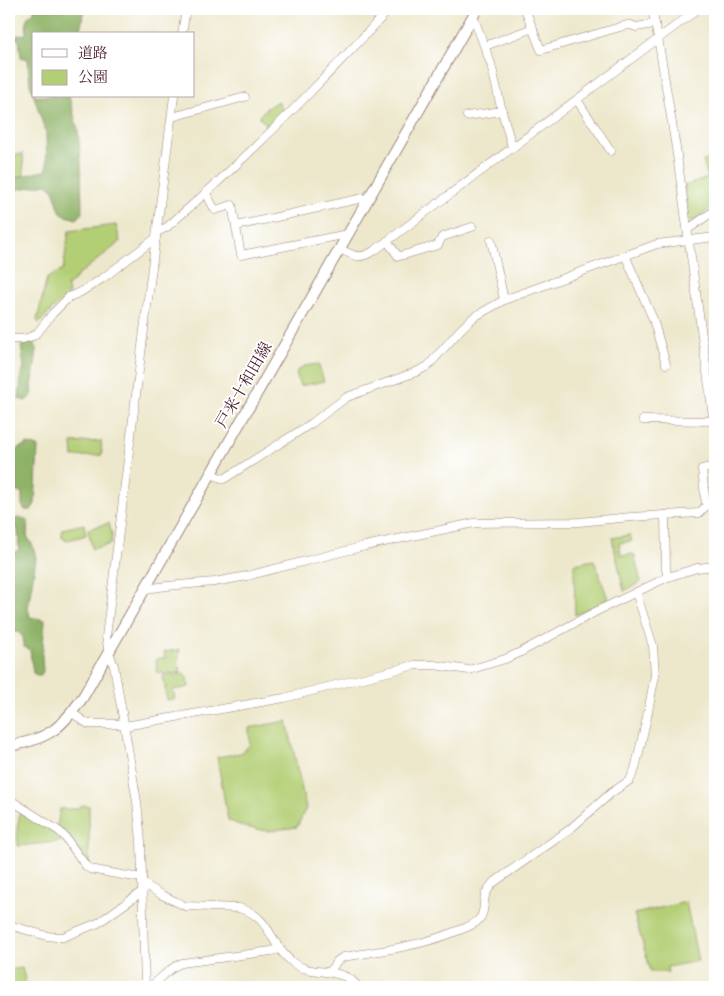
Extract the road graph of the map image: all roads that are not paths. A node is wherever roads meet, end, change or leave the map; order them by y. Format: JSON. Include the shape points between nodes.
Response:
{"nodes":[{"id":1,"x":186,"y":9,"type":"edge"},
{"id":2,"x":389,"y":9,"type":"edge"},
{"id":3,"x":525,"y":9,"type":"edge"},
{"id":4,"x":652,"y":9,"type":"edge"},
{"id":5,"x":698,"y":9,"type":"edge"},
{"id":6,"x":475,"y":13,"type":"edge"},
{"id":7,"x":655,"y":24,"type":"junction"},
{"id":8,"x":533,"y":28,"type":"junction"},
{"id":9,"x":182,"y":32,"type":"edge"},
{"id":10,"x":658,"y":38,"type":"junction"},
{"id":11,"x":485,"y":46,"type":"junction"},
{"id":12,"x":245,"y":97,"type":"dead end"},
{"id":13,"x":174,"y":98,"type":"edge"},
{"id":14,"x":577,"y":100,"type":"junction"},
{"id":15,"x":502,"y":111,"type":"junction"},
{"id":16,"x":467,"y":116,"type":"dead end"},
{"id":17,"x":172,"y":117,"type":"junction"},
{"id":18,"x":512,"y":148,"type":"junction"},
{"id":19,"x":611,"y":151,"type":"dead end"},
{"id":20,"x":206,"y":193,"type":"junction"},
{"id":21,"x":367,"y":201,"type":"junction"},
{"id":22,"x":715,"y":210,"type":"edge"},
{"id":23,"x":236,"y":226,"type":"junction"},
{"id":24,"x":472,"y":227,"type":"dead end"},
{"id":25,"x":687,"y":230,"type":"junction"},
{"id":26,"x":348,"y":234,"type":"junction"},
{"id":27,"x":156,"y":235,"type":"junction"},
{"id":28,"x":715,"y":237,"type":"edge"},
{"id":29,"x":491,"y":240,"type":"dead end"},
{"id":30,"x":387,"y":241,"type":"junction"},
{"id":31,"x":688,"y":241,"type":"junction"},
{"id":32,"x":340,"y":249,"type":"junction"},
{"id":33,"x":625,"y":255,"type":"junction"},
{"id":34,"x":504,"y":300,"type":"junction"},
{"id":35,"x":9,"y":339,"type":"edge"},
{"id":36,"x":666,"y":364,"type":"dead end"},
{"id":37,"x":643,"y":420,"type":"dead end"},
{"id":38,"x":714,"y":421,"type":"junction"},
{"id":39,"x":715,"y":430,"type":"edge"},
{"id":40,"x":715,"y":466,"type":"edge"},
{"id":41,"x":211,"y":474,"type":"junction"},
{"id":42,"x":665,"y":515,"type":"junction"},
{"id":43,"x":715,"y":566,"type":"edge"},
{"id":44,"x":668,"y":577,"type":"junction"},
{"id":45,"x":145,"y":589,"type":"junction"},
{"id":46,"x":636,"y":592,"type":"junction"},
{"id":47,"x":109,"y":652,"type":"junction"},
{"id":48,"x":72,"y":714,"type":"junction"},
{"id":49,"x":124,"y":725,"type":"junction"},
{"id":50,"x":9,"y":746,"type":"edge"},
{"id":51,"x":9,"y":799,"type":"edge"},
{"id":52,"x":142,"y":884,"type":"junction"},
{"id":53,"x":9,"y":925,"type":"edge"},
{"id":54,"x":279,"y":948,"type":"junction"},
{"id":55,"x":330,"y":972,"type":"junction"},
{"id":56,"x":145,"y":987,"type":"edge"},
{"id":57,"x":359,"y":987,"type":"edge"}],
"edges":[{"from":1,"to":9,"type":"street"},
{"from":2,"to":20,"type":"street","via":[[280,123]]},
{"from":3,"to":8,"type":"street"},
{"from":4,"to":7,"type":"street"},
{"from":5,"to":10,"type":"street"},
{"from":6,"to":11,"type":"street"},
{"from":6,"to":21,"type":"main road","name":"戸来十和田線"},
{"from":7,"to":8,"type":"street","via":[[636,28],[628,25],[541,50]]},
{"from":7,"to":10,"type":"street"},
{"from":8,"to":11,"type":"street"},
{"from":10,"to":14,"type":"street"},
{"from":10,"to":25,"type":"street"},
{"from":11,"to":15,"type":"street"},
{"from":12,"to":17,"type":"street"},
{"from":13,"to":17,"type":"street"},
{"from":14,"to":18,"type":"street"},
{"from":14,"to":19,"type":"street"},
{"from":15,"to":16,"type":"street"},
{"from":15,"to":18,"type":"street"},
{"from":17,"to":27,"type":"street"},
{"from":18,"to":30,"type":"street"},
{"from":20,"to":23,"type":"street","via":[[214,210],[232,205]]},
{"from":20,"to":27,"type":"street"},
{"from":21,"to":23,"type":"street","via":[[363,198]]},
{"from":21,"to":26,"type":"main road","name":"戸来十和田線"},
{"from":22,"to":25,"type":"street"},
{"from":23,"to":26,"type":"street","via":[[242,255]]},
{"from":24,"to":30,"type":"street","via":[[442,238],[438,245],[400,256]]},
{"from":25,"to":31,"type":"street"},
{"from":26,"to":32,"type":"main road","name":"戸来十和田線"},
{"from":27,"to":35,"type":"street","via":[[102,278],[69,297],[33,336]]},
{"from":27,"to":47,"type":"street","via":[[107,628]]},
{"from":28,"to":31,"type":"street"},
{"from":29,"to":34,"type":"street"},
{"from":30,"to":32,"type":"street","via":[[361,257]]},
{"from":31,"to":33,"type":"street","via":[[657,244]]},
{"from":31,"to":38,"type":"street"},
{"from":32,"to":41,"type":"main road","name":"戸来十和田線"},
{"from":33,"to":34,"type":"street"},
{"from":33,"to":36,"type":"street","via":[[654,319]]},
{"from":34,"to":41,"type":"street","via":[[474,317],[428,366],[347,397],[224,479]]},
{"from":37,"to":38,"type":"street"},
{"from":38,"to":39,"type":"street"},
{"from":40,"to":42,"type":"street","via":[[702,469],[706,506],[703,510]]},
{"from":41,"to":45,"type":"main road","name":"戸来十和田線"},
{"from":42,"to":44,"type":"street"},
{"from":42,"to":45,"type":"street","via":[[579,522],[474,524],[366,546],[247,576]]},
{"from":43,"to":44,"type":"street"},
{"from":44,"to":46,"type":"street"},
{"from":45,"to":47,"type":"main road","name":"戸来十和田線"},
{"from":46,"to":49,"type":"street","via":[[519,653],[477,668],[414,665],[284,698]]},
{"from":46,"to":55,"type":"street","via":[[653,646],[655,675],[630,780],[569,830],[493,883],[484,898],[484,913],[476,923],[416,945],[343,957]]},
{"from":47,"to":48,"type":"main road","name":"戸来十和田線"},
{"from":47,"to":49,"type":"street"},
{"from":48,"to":49,"type":"street","via":[[88,724]]},
{"from":48,"to":50,"type":"main road","name":"戸来十和田線","via":[[45,735]]},
{"from":49,"to":52,"type":"street","via":[[140,820]]},
{"from":51,"to":52,"type":"street","via":[[59,831],[90,869],[122,875]]},
{"from":52,"to":53,"type":"street","via":[[98,924],[63,937]]},
{"from":52,"to":54,"type":"street","via":[[185,906],[239,908],[256,915]]},
{"from":52,"to":56,"type":"street"},
{"from":54,"to":55,"type":"street","via":[[301,968]]},
{"from":54,"to":56,"type":"street","via":[[182,963]]},
{"from":55,"to":57,"type":"street","via":[[351,980]]}]}
